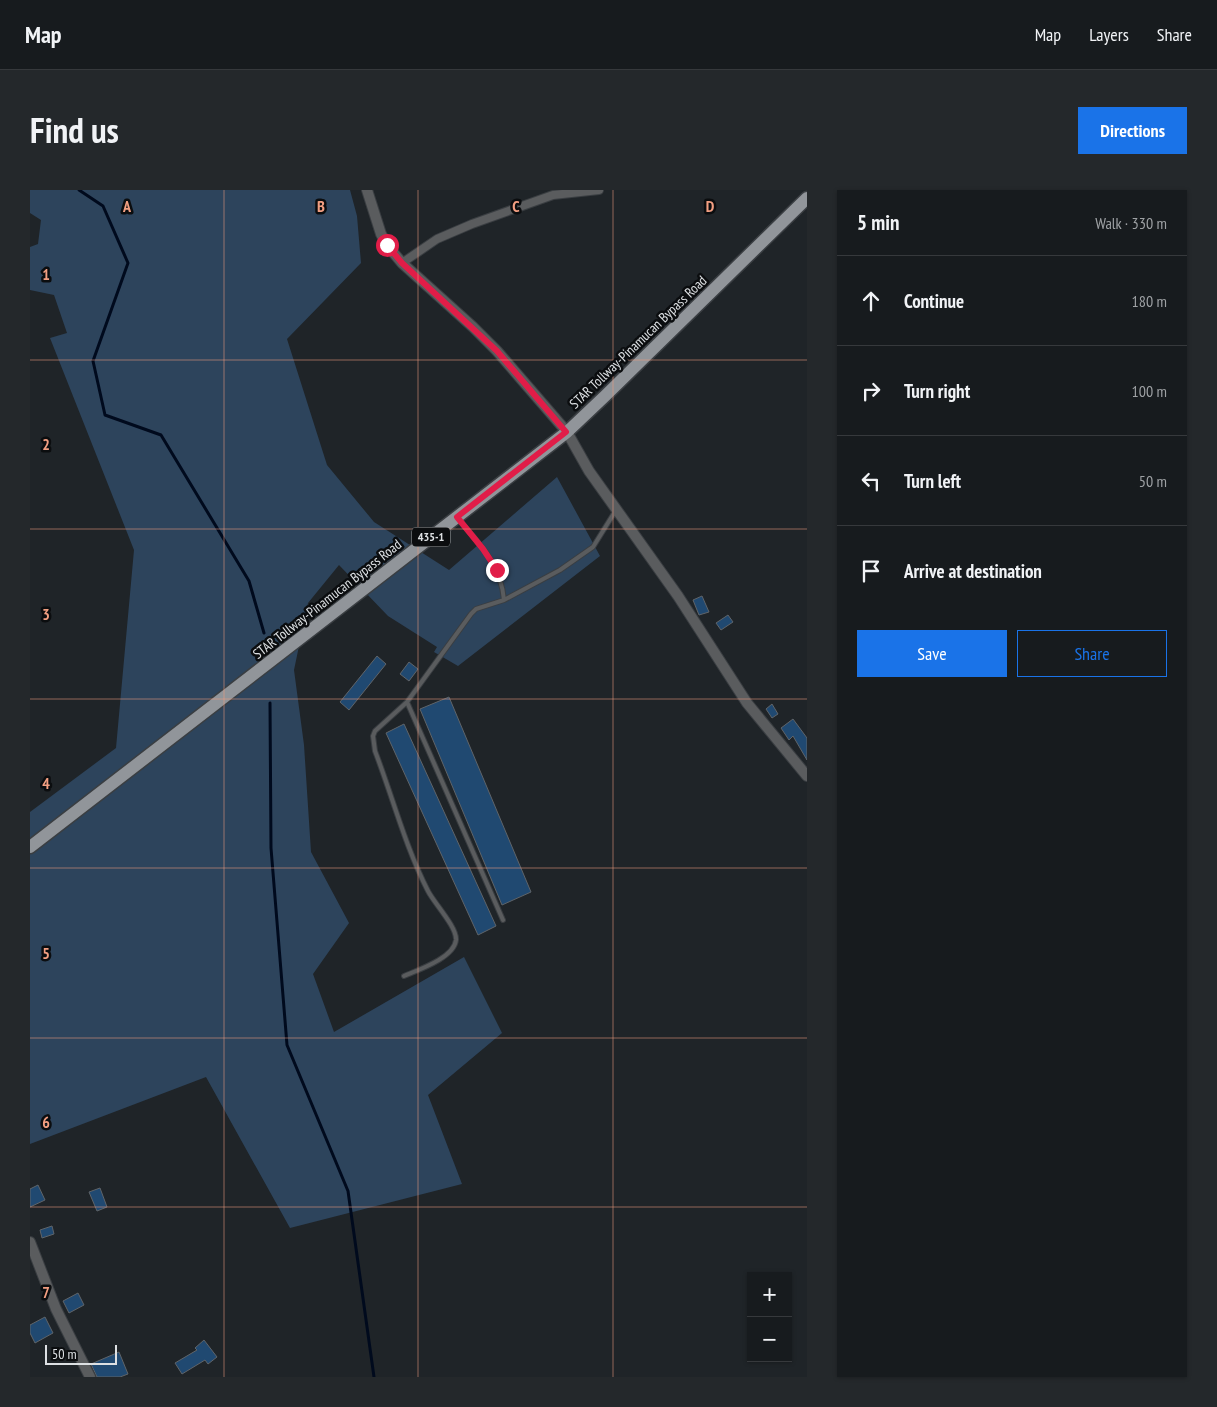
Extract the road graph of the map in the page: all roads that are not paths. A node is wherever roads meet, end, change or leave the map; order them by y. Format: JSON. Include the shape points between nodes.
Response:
{"nodes":[{"id":1,"x":367,"y":190,"type":"edge"},
{"id":2,"x":599,"y":190,"type":"edge"},
{"id":3,"x":807,"y":198,"type":"edge"},
{"id":4,"x":402,"y":263,"type":"junction"},
{"id":5,"x":566,"y":432,"type":"junction"},
{"id":6,"x":617,"y":508,"type":"junction"},
{"id":7,"x":457,"y":517,"type":"junction"},
{"id":8,"x":504,"y":600,"type":"junction"},
{"id":9,"x":407,"y":702,"type":"junction"},
{"id":10,"x":807,"y":776,"type":"edge"},
{"id":11,"x":30,"y":847,"type":"edge"},
{"id":12,"x":502,"y":920,"type":"dead end"},
{"id":13,"x":404,"y":976,"type":"dead end"},
{"id":14,"x":30,"y":1242,"type":"edge"},
{"id":15,"x":90,"y":1377,"type":"edge"}],
"edges":[{"from":1,"to":4,"type":"street","via":[[381,234]]},
{"from":2,"to":4,"type":"street","via":[[553,195],[472,224],[437,238]]},
{"from":3,"to":5,"type":"main road","name":"STAR Tollway-Pinamucan Bypass Road","number":"435-1"},
{"from":4,"to":5,"type":"street","via":[[497,351]]},
{"from":5,"to":6,"type":"street"},
{"from":5,"to":7,"type":"main road","name":"STAR Tollway-Pinamucan Bypass Road","number":"435-1"},
{"from":6,"to":8,"type":"lane","via":[[593,546],[560,570]]},
{"from":6,"to":10,"type":"street","via":[[746,703]]},
{"from":7,"to":8,"type":"lane","via":[[497,570],[503,584]]},
{"from":7,"to":11,"type":"main road","name":"STAR Tollway-Pinamucan Bypass Road","number":"435-1"},
{"from":8,"to":9,"type":"lane","via":[[476,609],[471,614]]},
{"from":9,"to":12,"type":"lane"},
{"from":9,"to":13,"type":"lane","via":[[375,731],[375,751],[418,872],[454,930],[456,940],[452,949],[441,958]]},
{"from":14,"to":15,"type":"street","via":[[56,1309]]}]}
